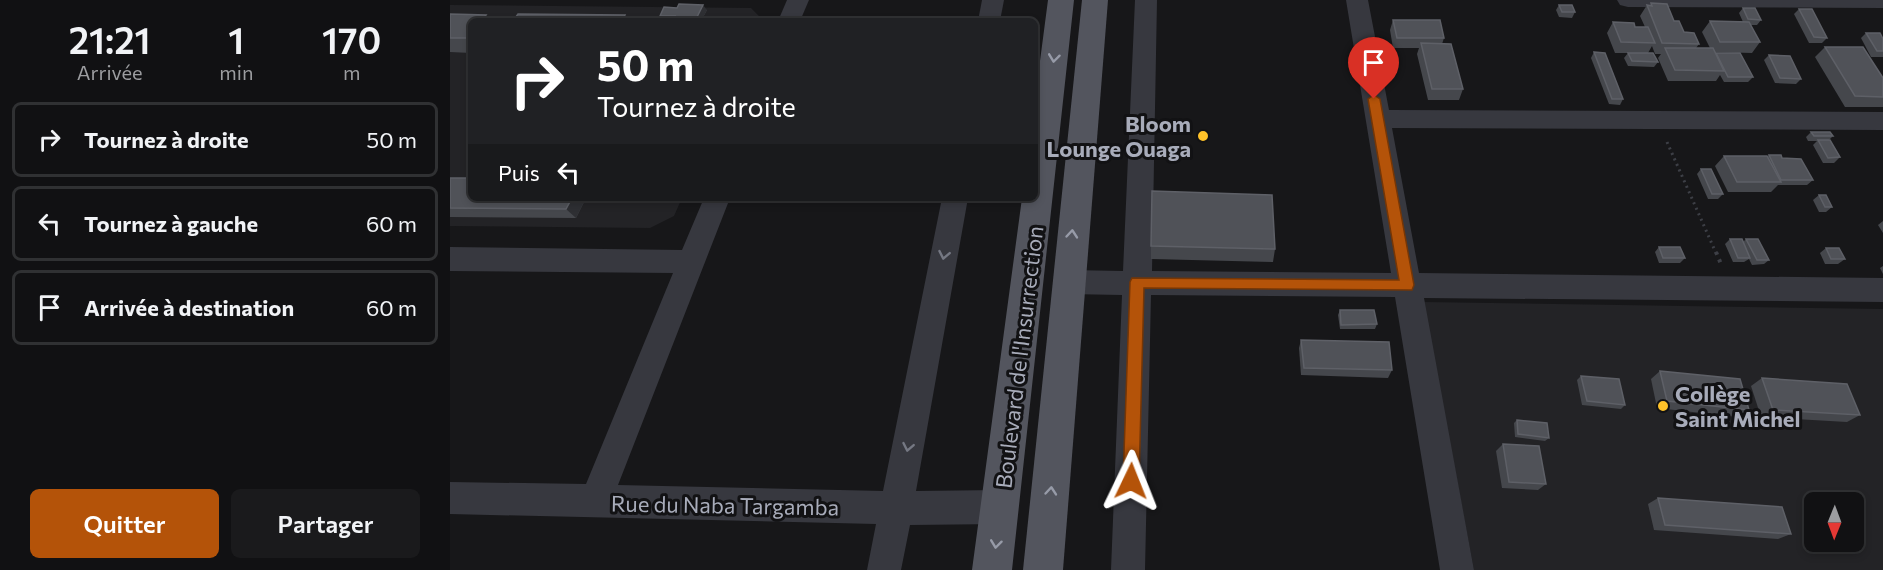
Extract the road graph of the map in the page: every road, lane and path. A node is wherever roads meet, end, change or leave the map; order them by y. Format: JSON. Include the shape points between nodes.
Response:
{"nodes":[{"id":1,"x":798,"y":0,"type":"edge"},
{"id":2,"x":993,"y":0,"type":"edge"},
{"id":3,"x":1061,"y":0,"type":"edge"},
{"id":4,"x":1095,"y":0,"type":"edge"},
{"id":5,"x":1146,"y":0,"type":"edge"},
{"id":6,"x":1357,"y":0,"type":"edge"},
{"id":7,"x":1628,"y":0,"type":"edge"},
{"id":8,"x":1883,"y":2,"type":"edge"},
{"id":9,"x":790,"y":18,"type":"edge"},
{"id":10,"x":990,"y":18,"type":"edge"},
{"id":11,"x":1377,"y":118,"type":"junction"},
{"id":12,"x":1656,"y":120,"type":"junction"},
{"id":13,"x":1883,"y":121,"type":"edge"},
{"id":14,"x":1038,"y":191,"type":"edge"},
{"id":15,"x":716,"y":201,"type":"edge"},
{"id":16,"x":954,"y":201,"type":"edge"},
{"id":17,"x":1037,"y":201,"type":"edge"},
{"id":18,"x":450,"y":259,"type":"edge"},
{"id":19,"x":691,"y":262,"type":"junction"},
{"id":20,"x":1068,"y":282,"type":"junction"},
{"id":21,"x":1137,"y":282,"type":"junction"},
{"id":22,"x":1407,"y":285,"type":"junction"},
{"id":23,"x":1733,"y":290,"type":"junction"},
{"id":24,"x":1883,"y":290,"type":"edge"},
{"id":25,"x":450,"y":498,"type":"edge"},
{"id":26,"x":595,"y":502,"type":"junction"},
{"id":27,"x":1000,"y":507,"type":"junction"},
{"id":28,"x":896,"y":508,"type":"junction"},
{"id":29,"x":884,"y":570,"type":"edge"},
{"id":30,"x":992,"y":570,"type":"edge"},
{"id":31,"x":1043,"y":570,"type":"edge"},
{"id":32,"x":1128,"y":570,"type":"edge"},
{"id":33,"x":1456,"y":570,"type":"edge"}],
"edges":[{"from":1,"to":9,"type":"street"},
{"from":2,"to":10,"type":"street"},
{"from":3,"to":14,"type":"main road","name":"Boulevard de l'Insurrection","one_way":true},
{"from":20,"to":4,"type":"main road","name":"Boulevard de l'Insurrection","one_way":true},
{"from":5,"to":21,"type":"street"},
{"from":6,"to":11,"type":"street"},
{"from":7,"to":8,"type":"street"},
{"from":11,"to":12,"type":"street"},
{"from":11,"to":22,"type":"street"},
{"from":12,"to":13,"type":"street"},
{"from":12,"to":23,"type":"path"},
{"from":15,"to":19,"type":"street"},
{"from":16,"to":28,"type":"street","one_way":true},
{"from":17,"to":27,"type":"main road","name":"Boulevard de l'Insurrection","one_way":true},
{"from":18,"to":19,"type":"street"},
{"from":19,"to":26,"type":"street"},
{"from":20,"to":21,"type":"street"},
{"from":31,"to":20,"type":"main road","name":"Boulevard de l'Insurrection","one_way":true},
{"from":21,"to":22,"type":"street"},
{"from":21,"to":32,"type":"street"},
{"from":22,"to":23,"type":"street"},
{"from":22,"to":33,"type":"street"},
{"from":23,"to":24,"type":"street"},
{"from":25,"to":26,"type":"street","name":"Rue du Naba Targamba"},
{"from":26,"to":28,"type":"street","name":"Rue du Naba Targamba"},
{"from":27,"to":28,"type":"street","name":"Rue du Naba Targamba"},
{"from":27,"to":30,"type":"main road","name":"Boulevard de l'Insurrection","one_way":true},
{"from":28,"to":29,"type":"street"}]}
